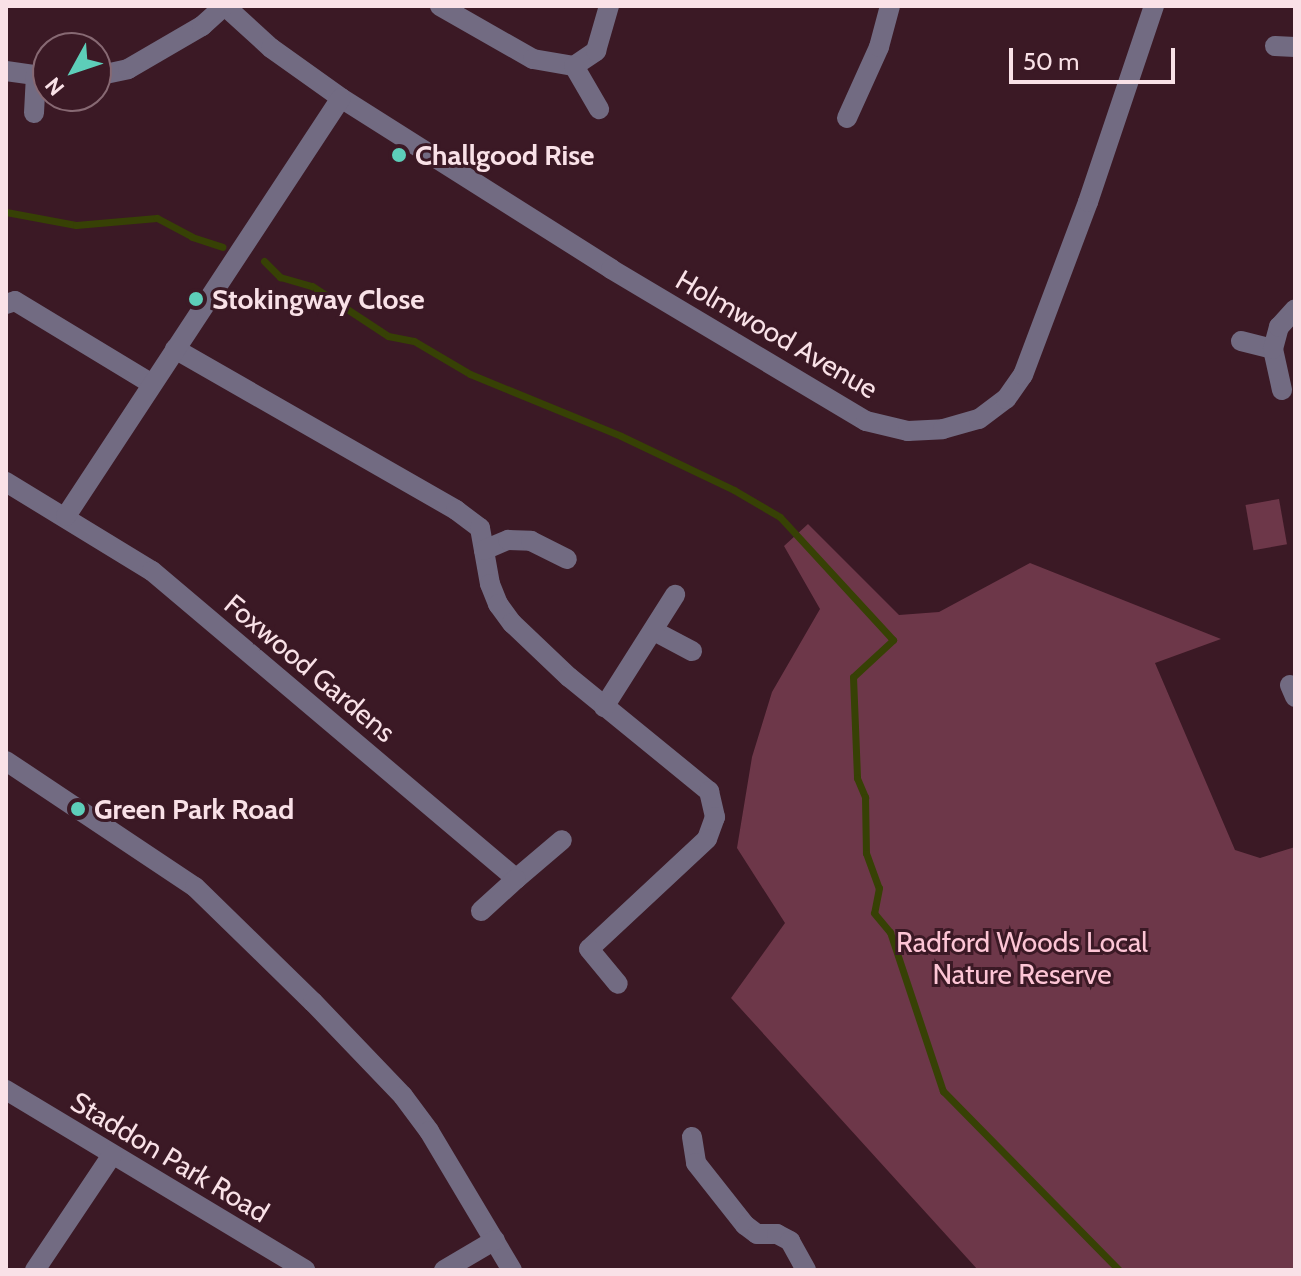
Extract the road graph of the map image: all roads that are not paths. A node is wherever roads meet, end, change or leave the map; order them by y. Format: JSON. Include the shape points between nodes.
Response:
{"nodes":[{"id":1,"x":224,"y":6,"type":"edge"},
{"id":2,"x":440,"y":6,"type":"edge"},
{"id":3,"x":609,"y":6,"type":"edge"},
{"id":4,"x":890,"y":6,"type":"edge"},
{"id":5,"x":1154,"y":6,"type":"edge"},
{"id":6,"x":574,"y":66,"type":"junction"},
{"id":7,"x":6,"y":71,"type":"edge"},
{"id":8,"x":112,"y":72,"type":"edge"},
{"id":9,"x":32,"y":75,"type":"edge"},
{"id":10,"x":341,"y":98,"type":"junction"},
{"id":11,"x":599,"y":109,"type":"dead end"},
{"id":12,"x":847,"y":118,"type":"dead end"},
{"id":13,"x":6,"y":304,"type":"edge"},
{"id":14,"x":1295,"y":309,"type":"edge"},
{"id":15,"x":1241,"y":341,"type":"dead end"},
{"id":16,"x":175,"y":349,"type":"junction"},
{"id":17,"x":1273,"y":349,"type":"junction"},
{"id":18,"x":152,"y":384,"type":"junction"},
{"id":19,"x":1282,"y":390,"type":"dead end"},
{"id":20,"x":6,"y":482,"type":"edge"},
{"id":21,"x":66,"y":516,"type":"junction"},
{"id":22,"x":484,"y":550,"type":"junction"},
{"id":23,"x":567,"y":559,"type":"dead end"},
{"id":24,"x":675,"y":595,"type":"dead end"},
{"id":25,"x":654,"y":631,"type":"junction"},
{"id":26,"x":692,"y":651,"type":"dead end"},
{"id":27,"x":604,"y":707,"type":"junction"},
{"id":28,"x":6,"y":761,"type":"edge"},
{"id":29,"x":562,"y":840,"type":"dead end"},
{"id":30,"x":516,"y":879,"type":"junction"},
{"id":31,"x":481,"y":911,"type":"dead end"},
{"id":32,"x":618,"y":984,"type":"dead end"},
{"id":33,"x":6,"y":1090,"type":"edge"},
{"id":34,"x":692,"y":1137,"type":"dead end"},
{"id":35,"x":112,"y":1155,"type":"junction"},
{"id":36,"x":495,"y":1240,"type":"junction"},
{"id":37,"x":35,"y":1270,"type":"edge"},
{"id":38,"x":305,"y":1270,"type":"edge"},
{"id":39,"x":444,"y":1270,"type":"edge"},
{"id":40,"x":512,"y":1270,"type":"edge"},
{"id":41,"x":806,"y":1270,"type":"edge"}],
"edges":[{"from":1,"to":8,"type":"street","via":[[202,26],[128,69]]},
{"from":1,"to":10,"type":"street","name":"Holmwood Avenue"},
{"from":2,"to":6,"type":"street","via":[[533,59]]},
{"from":3,"to":6,"type":"street","via":[[596,51]]},
{"from":4,"to":12,"type":"street","via":[[879,47]]},
{"from":5,"to":10,"type":"street","name":"Holmwood Avenue","via":[[1023,375],[1006,399],[979,419],[943,429],[908,431],[866,421],[611,269]]},
{"from":6,"to":11,"type":"street"},
{"from":7,"to":9,"type":"street"},
{"from":10,"to":16,"type":"street"},
{"from":13,"to":18,"type":"street","via":[[15,301]]},
{"from":14,"to":17,"type":"street","via":[[1279,327]]},
{"from":15,"to":17,"type":"street"},
{"from":16,"to":18,"type":"street"},
{"from":16,"to":22,"type":"street","via":[[456,510],[480,528]]},
{"from":17,"to":19,"type":"street"},
{"from":18,"to":21,"type":"street"},
{"from":20,"to":21,"type":"street","name":"Foxwood Gardens"},
{"from":21,"to":30,"type":"street","name":"Foxwood Gardens","via":[[152,571]]},
{"from":22,"to":23,"type":"street","via":[[508,540],[531,541]]},
{"from":22,"to":27,"type":"street","via":[[498,604]]},
{"from":24,"to":25,"type":"street"},
{"from":25,"to":26,"type":"street"},
{"from":25,"to":27,"type":"street"},
{"from":27,"to":32,"type":"street","via":[[709,791],[715,817],[707,839],[589,949]]},
{"from":28,"to":36,"type":"street","via":[[195,887],[229,918],[403,1096]]},
{"from":29,"to":30,"type":"street"},
{"from":30,"to":31,"type":"street"},
{"from":33,"to":35,"type":"street","name":"Staddon Park Road"},
{"from":34,"to":41,"type":"street","via":[[696,1163],[745,1225],[757,1234],[777,1234],[790,1241]]},
{"from":35,"to":37,"type":"street"},
{"from":35,"to":38,"type":"street","name":"Staddon Park Road"},
{"from":36,"to":39,"type":"street"},
{"from":36,"to":40,"type":"street"}]}
